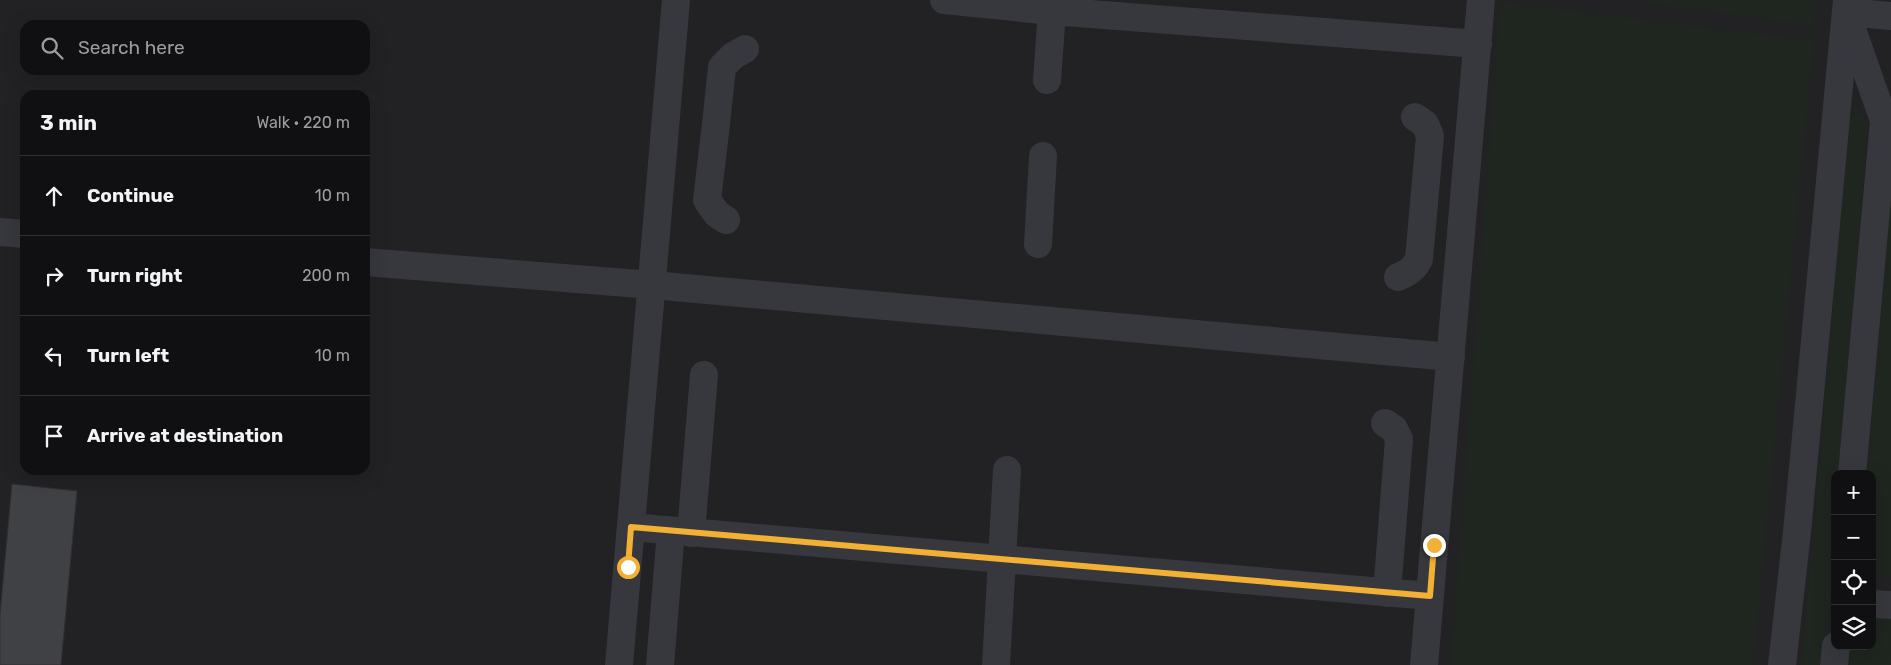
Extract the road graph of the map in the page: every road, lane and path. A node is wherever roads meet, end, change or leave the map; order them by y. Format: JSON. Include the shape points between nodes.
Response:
{"nodes":[{"id":1,"x":676,"y":0,"type":"edge"},
{"id":2,"x":944,"y":0,"type":"edge"},
{"id":3,"x":1481,"y":0,"type":"edge"},
{"id":4,"x":1847,"y":6,"type":"edge"},
{"id":5,"x":1052,"y":11,"type":"junction"},
{"id":6,"x":1891,"y":16,"type":"edge"},
{"id":7,"x":1478,"y":44,"type":"junction"},
{"id":8,"x":745,"y":49,"type":"dead end"},
{"id":9,"x":1046,"y":80,"type":"dead end"},
{"id":10,"x":1415,"y":117,"type":"dead end"},
{"id":11,"x":1043,"y":156,"type":"dead end"},
{"id":12,"x":726,"y":220,"type":"dead end"},
{"id":13,"x":0,"y":232,"type":"edge"},
{"id":14,"x":20,"y":234,"type":"edge"},
{"id":15,"x":1038,"y":244,"type":"dead end"},
{"id":16,"x":370,"y":262,"type":"edge"},
{"id":17,"x":1398,"y":277,"type":"dead end"},
{"id":18,"x":652,"y":286,"type":"junction"},
{"id":19,"x":1451,"y":357,"type":"junction"},
{"id":20,"x":704,"y":375,"type":"dead end"},
{"id":21,"x":1385,"y":423,"type":"dead end"},
{"id":22,"x":1007,"y":470,"type":"dead end"},
{"id":23,"x":1852,"y":470,"type":"edge"},
{"id":24,"x":631,"y":527,"type":"junction"},
{"id":25,"x":681,"y":532,"type":"junction"},
{"id":26,"x":1002,"y":560,"type":"junction"},
{"id":27,"x":1387,"y":593,"type":"junction"},
{"id":28,"x":1430,"y":596,"type":"junction"},
{"id":29,"x":1876,"y":604,"type":"edge"},
{"id":30,"x":1891,"y":605,"type":"edge"},
{"id":31,"x":1836,"y":650,"type":"edge"},
{"id":32,"x":619,"y":665,"type":"edge"},
{"id":33,"x":660,"y":665,"type":"edge"},
{"id":34,"x":996,"y":665,"type":"edge"},
{"id":35,"x":1424,"y":665,"type":"edge"},
{"id":36,"x":1782,"y":665,"type":"edge"},
{"id":37,"x":1834,"y":665,"type":"edge"}],
"edges":[{"from":1,"to":18,"type":"lane"},
{"from":2,"to":5,"type":"lane"},
{"from":3,"to":7,"type":"lane"},
{"from":4,"to":6,"type":"lane"},
{"from":4,"to":23,"type":"lane","via":[[1884,121]]},
{"from":4,"to":36,"type":"lane"},
{"from":5,"to":7,"type":"lane"},
{"from":5,"to":9,"type":"lane"},
{"from":7,"to":19,"type":"lane"},
{"from":8,"to":12,"type":"lane","via":[[722,67],[707,200]]},
{"from":10,"to":17,"type":"lane","via":[[1425,124],[1430,136],[1419,259],[1415,267]]},
{"from":11,"to":15,"type":"lane"},
{"from":13,"to":14,"type":"lane"},
{"from":16,"to":18,"type":"lane"},
{"from":18,"to":19,"type":"lane"},
{"from":18,"to":24,"type":"lane"},
{"from":19,"to":28,"type":"lane"},
{"from":20,"to":25,"type":"lane"},
{"from":21,"to":27,"type":"lane","via":[[1394,428],[1399,439]]},
{"from":22,"to":26,"type":"lane"},
{"from":24,"to":25,"type":"lane"},
{"from":24,"to":32,"type":"lane"},
{"from":25,"to":26,"type":"lane"},
{"from":25,"to":33,"type":"lane"},
{"from":26,"to":27,"type":"lane"},
{"from":26,"to":34,"type":"lane"},
{"from":27,"to":28,"type":"lane"},
{"from":28,"to":35,"type":"lane"},
{"from":29,"to":30,"type":"lane"},
{"from":31,"to":37,"type":"lane"}]}
